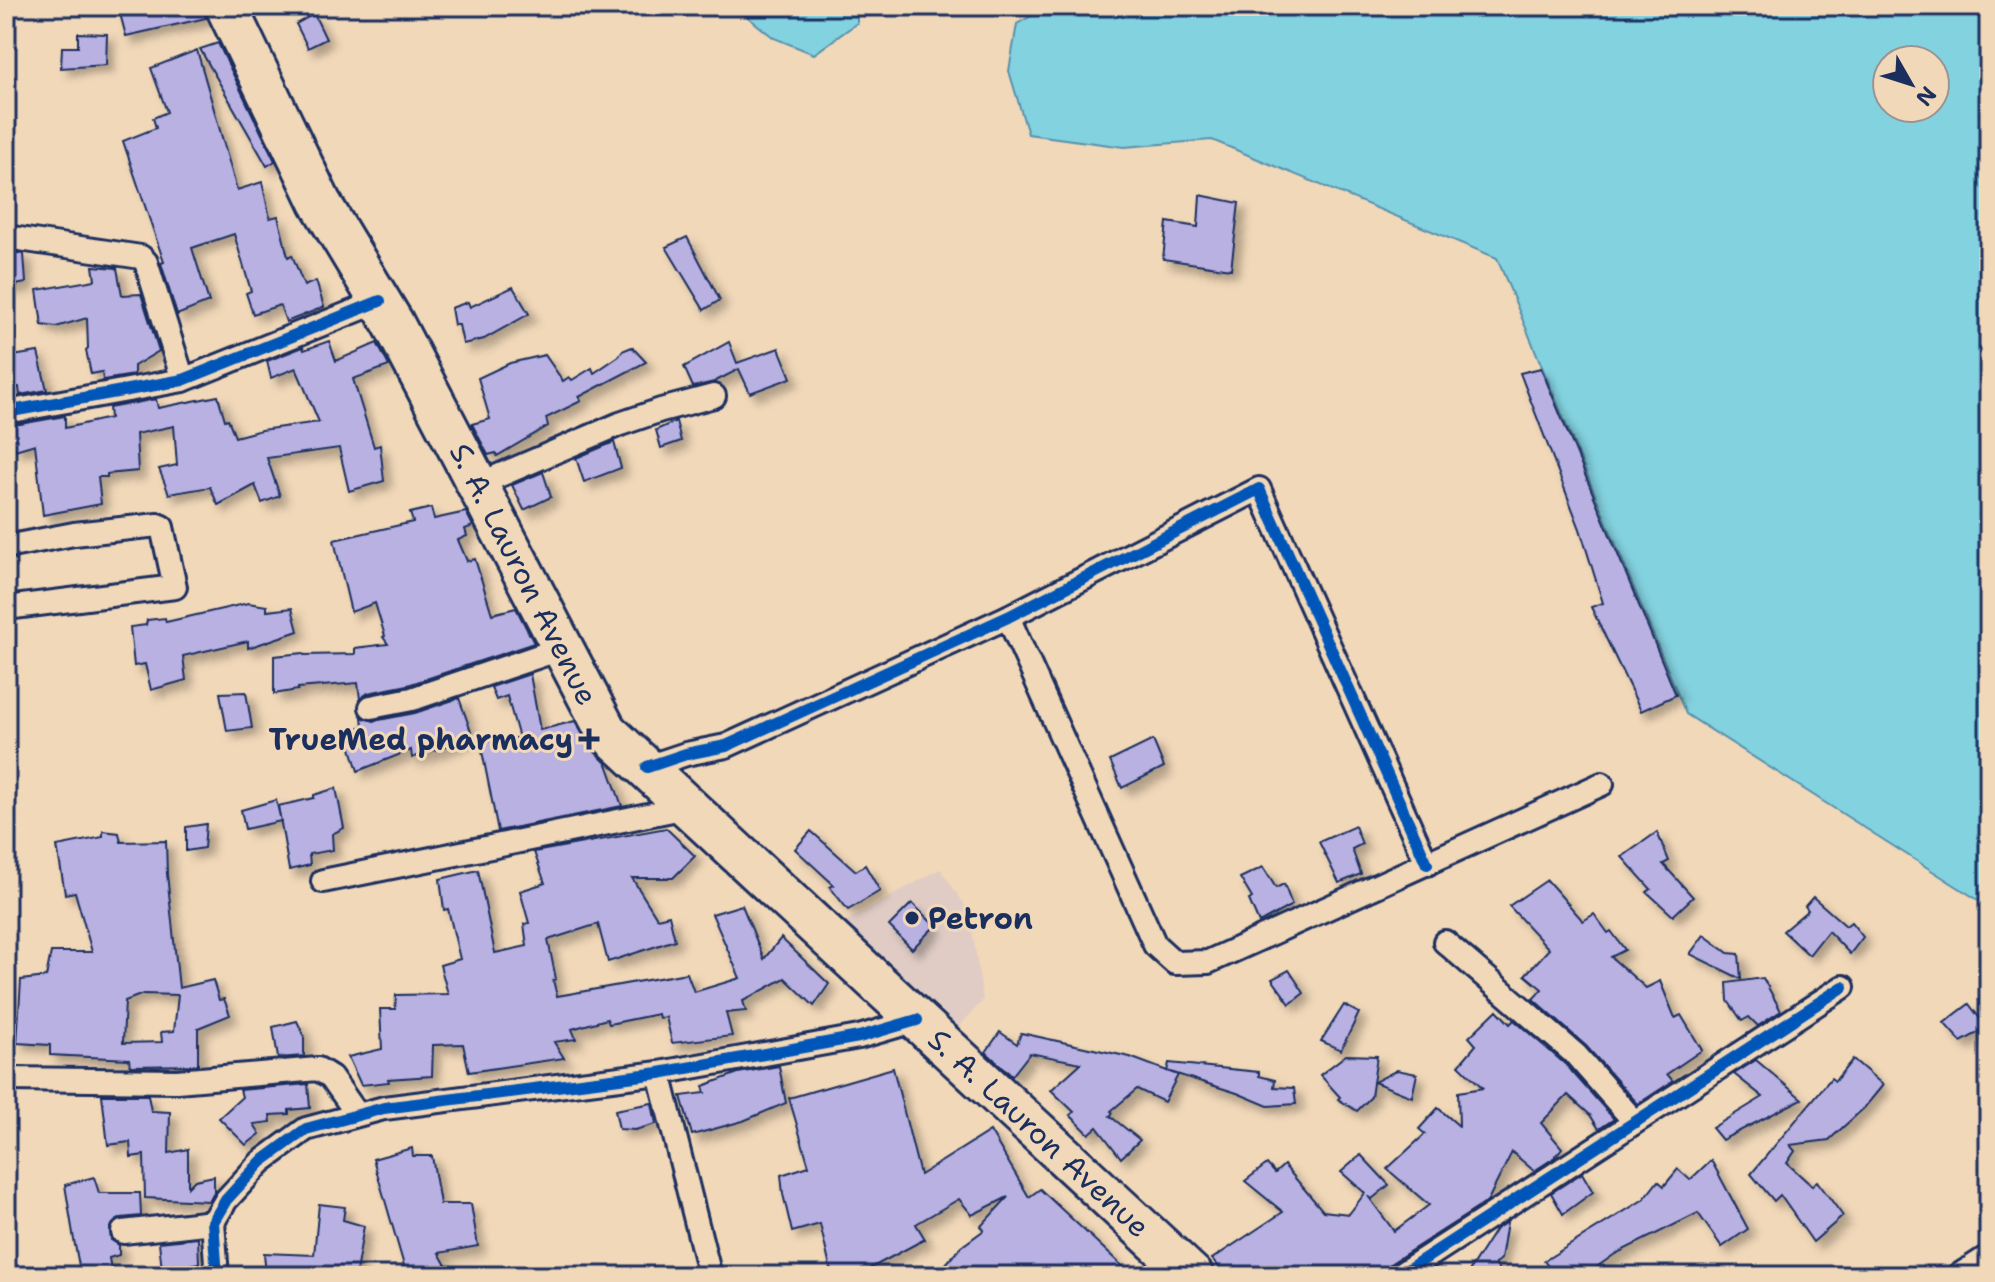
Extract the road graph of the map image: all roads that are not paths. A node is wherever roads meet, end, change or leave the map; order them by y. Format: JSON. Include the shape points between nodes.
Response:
{"nodes":[{"id":1,"x":226,"y":6,"type":"edge"},
{"id":2,"x":6,"y":237,"type":"edge"},
{"id":3,"x":380,"y":301,"type":"junction"},
{"id":4,"x":183,"y":380,"type":"junction"},
{"id":5,"x":714,"y":396,"type":"dead end"},
{"id":6,"x":6,"y":412,"type":"edge"},
{"id":7,"x":477,"y":485,"type":"junction"},
{"id":8,"x":6,"y":547,"type":"edge"},
{"id":9,"x":6,"y":608,"type":"edge"},
{"id":10,"x":1008,"y":617,"type":"junction"},
{"id":11,"x":563,"y":648,"type":"junction"},
{"id":12,"x":371,"y":707,"type":"dead end"},
{"id":13,"x":647,"y":767,"type":"junction"},
{"id":14,"x":1602,"y":784,"type":"dead end"},
{"id":15,"x":687,"y":807,"type":"junction"},
{"id":16,"x":1427,"y":864,"type":"junction"},
{"id":17,"x":323,"y":881,"type":"dead end"},
{"id":18,"x":1445,"y":942,"type":"dead end"},
{"id":19,"x":1843,"y":987,"type":"dead end"},
{"id":20,"x":917,"y":1020,"type":"junction"},
{"id":21,"x":659,"y":1073,"type":"junction"},
{"id":22,"x":6,"y":1079,"type":"edge"},
{"id":23,"x":357,"y":1114,"type":"junction"},
{"id":24,"x":1634,"y":1121,"type":"junction"},
{"id":25,"x":213,"y":1222,"type":"junction"},
{"id":26,"x":123,"y":1232,"type":"dead end"},
{"id":27,"x":1989,"y":1256,"type":"edge"},
{"id":28,"x":217,"y":1276,"type":"edge"},
{"id":29,"x":710,"y":1276,"type":"edge"},
{"id":30,"x":1193,"y":1276,"type":"edge"},
{"id":31,"x":1398,"y":1276,"type":"edge"},
{"id":32,"x":1958,"y":1276,"type":"edge"}],
"edges":[{"from":1,"to":3,"type":"highway","name":"S. A. Lauron Avenue","via":[[320,202]]},
{"from":2,"to":4,"type":"street","via":[[141,257]]},
{"from":3,"to":4,"type":"street"},
{"from":3,"to":7,"type":"highway","name":"S. A. Lauron Avenue"},
{"from":4,"to":6,"type":"street"},
{"from":5,"to":7,"type":"street","via":[[620,424]]},
{"from":7,"to":11,"type":"highway","name":"S. A. Lauron Avenue"},
{"from":8,"to":9,"type":"street","via":[[153,524],[162,527],[175,587]]},
{"from":10,"to":13,"type":"street","via":[[726,746]]},
{"from":10,"to":16,"type":"street","via":[[1155,945],[1175,963],[1208,962]]},
{"from":10,"to":16,"type":"street","via":[[1259,489]]},
{"from":11,"to":12,"type":"street","via":[[412,699]]},
{"from":11,"to":13,"type":"highway","name":"S. A. Lauron Avenue","via":[[606,731]]},
{"from":13,"to":15,"type":"highway","name":"S. A. Lauron Avenue"},
{"from":14,"to":16,"type":"street"},
{"from":15,"to":17,"type":"street"},
{"from":15,"to":20,"type":"highway","name":"S. A. Lauron Avenue"},
{"from":18,"to":24,"type":"street","via":[[1576,1055]]},
{"from":19,"to":24,"type":"street"},
{"from":20,"to":21,"type":"street","via":[[859,1037]]},
{"from":20,"to":30,"type":"highway","name":"S. A. Lauron Avenue"},
{"from":21,"to":23,"type":"street"},
{"from":21,"to":29,"type":"street"},
{"from":22,"to":23,"type":"street","via":[[177,1081],[318,1069],[331,1077]]},
{"from":23,"to":25,"type":"street","via":[[306,1129],[261,1162]]},
{"from":24,"to":31,"type":"street"},
{"from":25,"to":26,"type":"street"},
{"from":25,"to":28,"type":"street"},
{"from":27,"to":32,"type":"street"}]}
